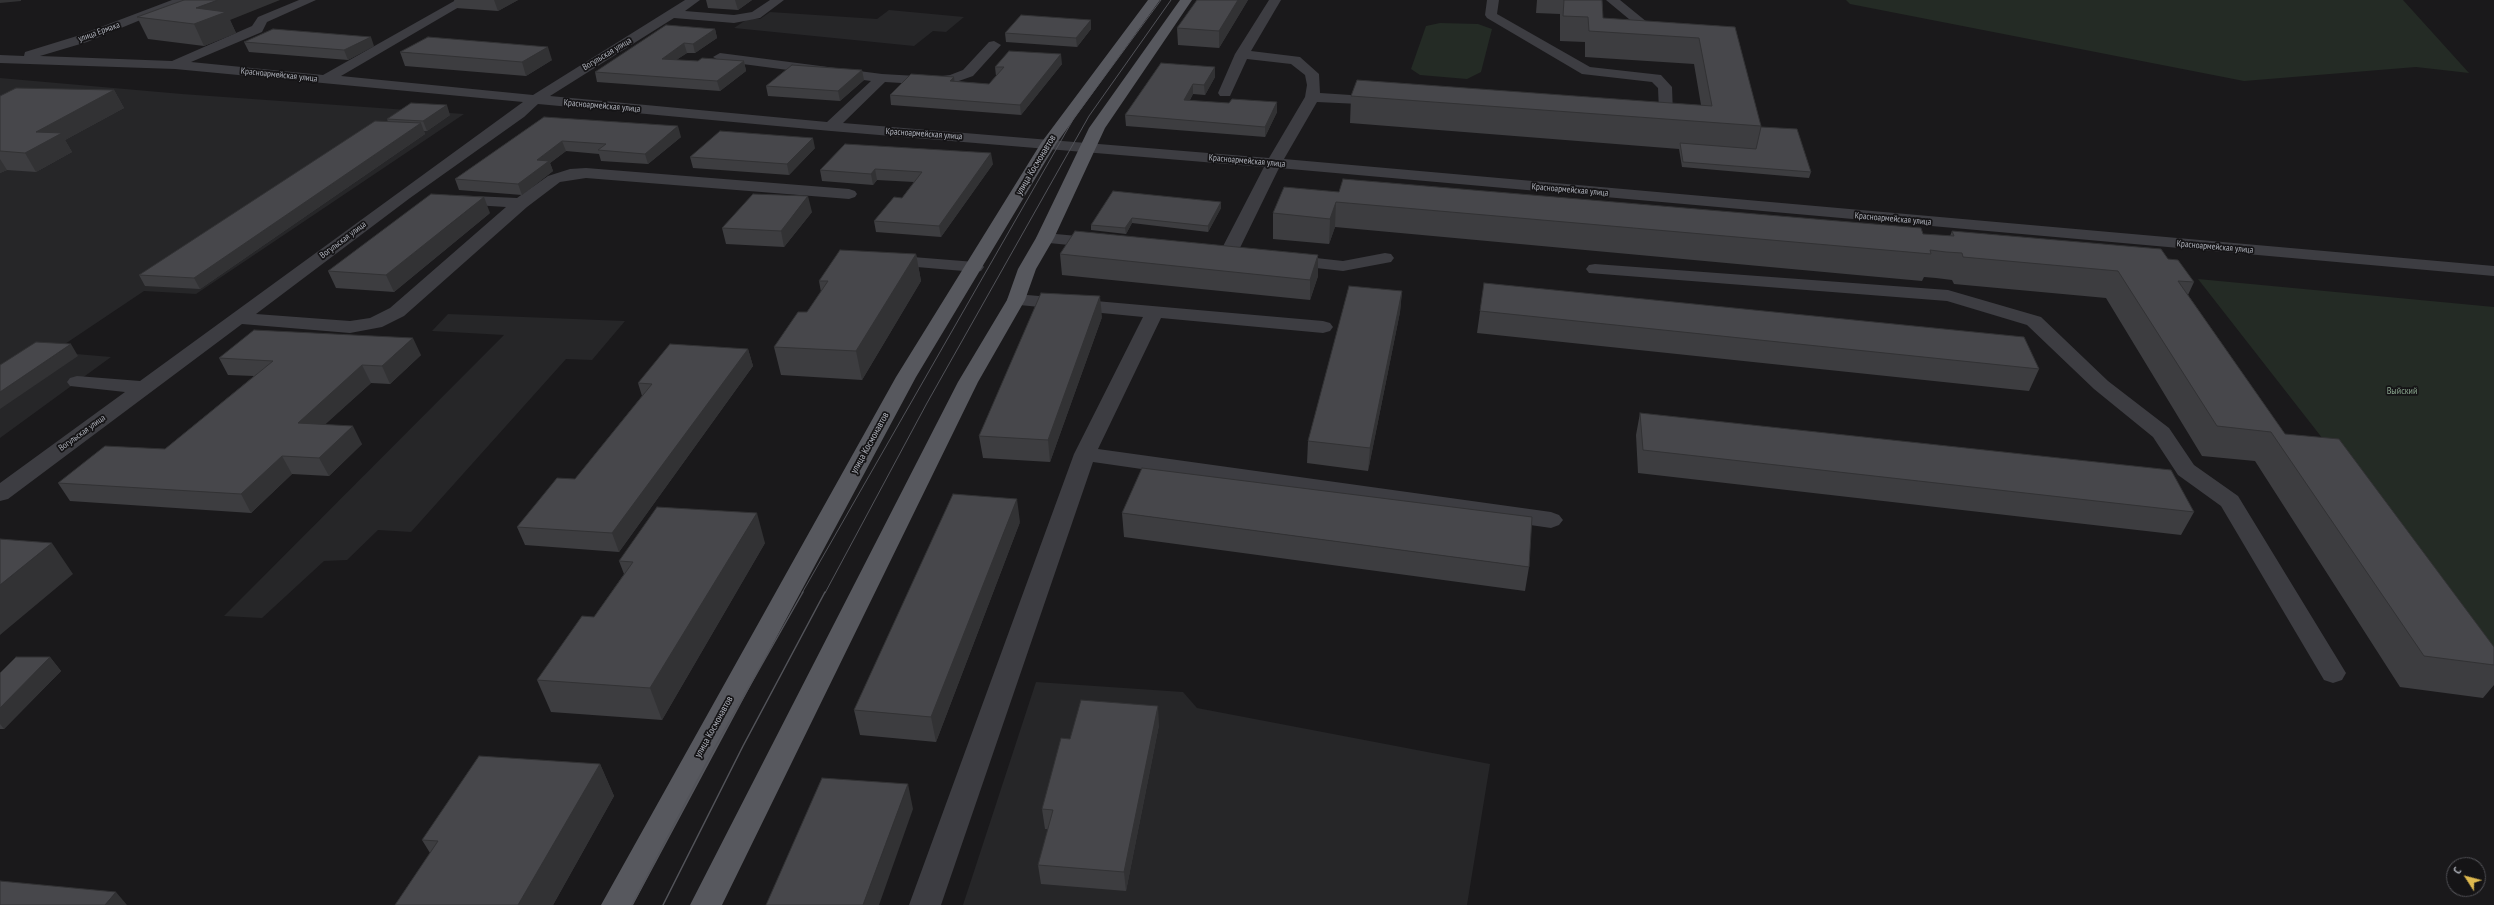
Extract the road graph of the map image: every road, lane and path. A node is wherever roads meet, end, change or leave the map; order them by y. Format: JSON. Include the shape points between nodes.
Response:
{"nodes":[{"id":1,"x":183,"y":0,"type":"edge"},
{"id":2,"x":310,"y":0,"type":"edge"},
{"id":3,"x":465,"y":0,"type":"edge"},
{"id":4,"x":694,"y":0,"type":"edge"},
{"id":5,"x":778,"y":0,"type":"edge"},
{"id":6,"x":1154,"y":0,"type":"edge"},
{"id":7,"x":1186,"y":0,"type":"edge"},
{"id":8,"x":1275,"y":0,"type":"edge"},
{"id":9,"x":1493,"y":0,"type":"edge"},
{"id":10,"x":1612,"y":0,"type":"edge"},
{"id":11,"x":672,"y":14,"type":"junction"},
{"id":12,"x":1652,"y":31,"type":"edge"},
{"id":13,"x":994,"y":45,"type":"dead end"},
{"id":14,"x":1242,"y":54,"type":"junction"},
{"id":15,"x":720,"y":57,"type":"dead end"},
{"id":16,"x":7,"y":60,"type":"edge"},
{"id":17,"x":175,"y":65,"type":"junction"},
{"id":18,"x":882,"y":78,"type":"junction"},
{"id":19,"x":326,"y":80,"type":"junction"},
{"id":20,"x":1225,"y":93,"type":"dead end"},
{"id":21,"x":1312,"y":97,"type":"junction"},
{"id":22,"x":534,"y":100,"type":"junction"},
{"id":23,"x":1399,"y":102,"type":"edge"},
{"id":24,"x":1637,"y":118,"type":"edge"},
{"id":25,"x":831,"y":127,"type":"junction"},
{"id":26,"x":1049,"y":143,"type":"junction"},
{"id":27,"x":1088,"y":146,"type":"junction"},
{"id":28,"x":1274,"y":164,"type":"junction"},
{"id":29,"x":849,"y":194,"type":"dead end"},
{"id":30,"x":404,"y":195,"type":"junction"},
{"id":31,"x":521,"y":203,"type":"junction"},
{"id":32,"x":1045,"y":238,"type":"junction"},
{"id":33,"x":1112,"y":244,"type":"edge"},
{"id":34,"x":1228,"y":254,"type":"edge"},
{"id":35,"x":867,"y":258,"type":"edge"},
{"id":36,"x":1385,"y":258,"type":"dead end"},
{"id":37,"x":1274,"y":259,"type":"edge"},
{"id":38,"x":975,"y":267,"type":"junction"},
{"id":39,"x":1595,"y":269,"type":"dead end"},
{"id":40,"x":2494,"y":271,"type":"edge"},
{"id":41,"x":1936,"y":278,"type":"edge"},
{"id":42,"x":1948,"y":296,"type":"junction"},
{"id":43,"x":1016,"y":300,"type":"junction"},
{"id":44,"x":1154,"y":313,"type":"junction"},
{"id":45,"x":239,"y":318,"type":"junction"},
{"id":46,"x":1323,"y":327,"type":"dead end"},
{"id":47,"x":77,"y":382,"type":"dead end"},
{"id":48,"x":144,"y":387,"type":"junction"},
{"id":49,"x":1084,"y":454,"type":"junction"},
{"id":50,"x":0,"y":494,"type":"edge"},
{"id":51,"x":1551,"y":520,"type":"dead end"},
{"id":52,"x":2333,"y":673,"type":"dead end"},
{"id":53,"x":617,"y":905,"type":"edge"},
{"id":54,"x":706,"y":905,"type":"edge"},
{"id":55,"x":925,"y":905,"type":"edge"}],
"edges":[{"from":1,"to":16,"type":"street","name":"улица Ермака","via":[[82,39]]},
{"from":2,"to":17,"type":"street","via":[[262,20],[257,29]]},
{"from":3,"to":19,"type":"street"},
{"from":4,"to":11,"type":"street","name":"Вогульская улица"},
{"from":5,"to":11,"type":"street","via":[[756,15],[734,19]]},
{"from":6,"to":26,"type":"main road","name":"улица Космонавтов"},
{"from":7,"to":27,"type":"main road","via":[[1097,128]]},
{"from":8,"to":14,"type":"street"},
{"from":9,"to":24,"type":"street","via":[[1491,15],[1586,71],[1656,78],[1665,87],[1666,114],[1653,119]]},
{"from":10,"to":12,"type":"street"},
{"from":11,"to":22,"type":"street","name":"Вогульская улица"},
{"from":13,"to":18,"type":"street","via":[[968,73],[953,79],[934,81]]},
{"from":14,"to":20,"type":"street"},
{"from":14,"to":21,"type":"street","via":[[1295,60],[1312,74]]},
{"from":15,"to":18,"type":"street"},
{"from":16,"to":17,"type":"street","name":"Красноармейская улица"},
{"from":17,"to":19,"type":"street","name":"Красноармейская улица"},
{"from":18,"to":25,"type":"street"},
{"from":19,"to":22,"type":"street","name":"Красноармейская улица"},
{"from":21,"to":23,"type":"street"},
{"from":21,"to":28,"type":"street"},
{"from":22,"to":25,"type":"street","name":"Красноармейская улица"},
{"from":22,"to":30,"type":"street","name":"Вогульская улица","via":[[519,114]]},
{"from":25,"to":26,"type":"street","name":"Красноармейская улица"},
{"from":26,"to":27,"type":"street","name":"Красноармейская улица"},
{"from":26,"to":38,"type":"main road","name":"улица Космонавтов"},
{"from":27,"to":28,"type":"street","name":"Красноармейская улица"},
{"from":27,"to":32,"type":"main road"},
{"from":28,"to":34,"type":"street"},
{"from":28,"to":40,"type":"street","name":"Красноармейская улица","via":[[1915,227]]},
{"from":29,"to":31,"type":"street","via":[[586,173],[554,179]]},
{"from":30,"to":31,"type":"street"},
{"from":30,"to":45,"type":"street","name":"Вогульская улица"},
{"from":31,"to":45,"type":"street","via":[[397,312],[375,323],[350,328]]},
{"from":32,"to":33,"type":"street"},
{"from":32,"to":43,"type":"main road","via":[[1027,269]]},
{"from":35,"to":38,"type":"street"},
{"from":36,"to":37,"type":"street","via":[[1343,266]]},
{"from":38,"to":53,"type":"main road","name":"улица Космонавтов","via":[[906,377]]},
{"from":39,"to":42,"type":"street"},
{"from":41,"to":42,"type":"street"},
{"from":42,"to":52,"type":"street","via":[[2034,322],[2101,385],[2161,433],[2186,470],[2230,501]]},
{"from":43,"to":44,"type":"street"},
{"from":43,"to":54,"type":"main road","via":[[968,382]]},
{"from":44,"to":46,"type":"street"},
{"from":44,"to":49,"type":"street"},
{"from":45,"to":48,"type":"street","name":"Вогульская улица"},
{"from":47,"to":48,"type":"street"},
{"from":48,"to":50,"type":"street","name":"Вогульская улица"},
{"from":49,"to":51,"type":"street"},
{"from":49,"to":55,"type":"street"}]}
